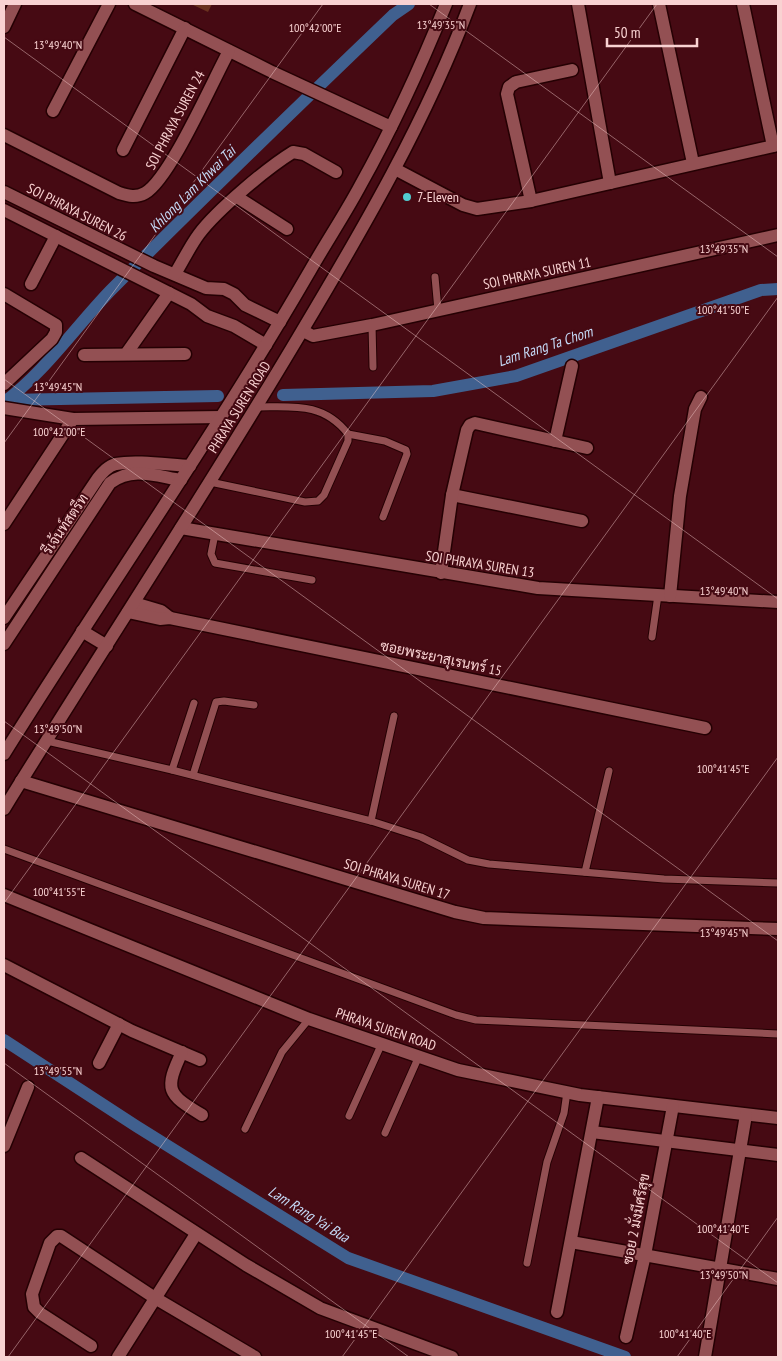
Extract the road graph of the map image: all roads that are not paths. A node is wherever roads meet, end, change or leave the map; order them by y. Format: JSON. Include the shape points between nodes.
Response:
{"nodes":[{"id":1,"x":15,"y":4,"type":"edge"},
{"id":2,"x":109,"y":4,"type":"edge"},
{"id":3,"x":135,"y":4,"type":"edge"},
{"id":4,"x":446,"y":4,"type":"edge"},
{"id":5,"x":470,"y":4,"type":"edge"},
{"id":6,"x":578,"y":4,"type":"edge"},
{"id":7,"x":659,"y":4,"type":"edge"},
{"id":8,"x":743,"y":4,"type":"edge"},
{"id":9,"x":4,"y":27,"type":"edge"},
{"id":10,"x":185,"y":28,"type":"junction"},
{"id":11,"x":229,"y":51,"type":"junction"},
{"id":12,"x":572,"y":70,"type":"dead end"},
{"id":13,"x":53,"y":111,"type":"dead end"},
{"id":14,"x":391,"y":127,"type":"junction"},
{"id":15,"x":4,"y":135,"type":"edge"},
{"id":16,"x":775,"y":146,"type":"edge"},
{"id":17,"x":123,"y":150,"type":"dead end"},
{"id":18,"x":693,"y":164,"type":"junction"},
{"id":19,"x":395,"y":169,"type":"junction"},
{"id":20,"x":336,"y":172,"type":"dead end"},
{"id":21,"x":610,"y":183,"type":"junction"},
{"id":22,"x":9,"y":195,"type":"edge"},
{"id":23,"x":237,"y":197,"type":"junction"},
{"id":24,"x":531,"y":201,"type":"junction"},
{"id":25,"x":7,"y":211,"type":"edge"},
{"id":26,"x":287,"y":229,"type":"dead end"},
{"id":27,"x":778,"y":235,"type":"edge"},
{"id":28,"x":56,"y":236,"type":"junction"},
{"id":29,"x":175,"y":274,"type":"junction"},
{"id":30,"x":434,"y":277,"type":"dead end"},
{"id":31,"x":31,"y":284,"type":"dead end"},
{"id":32,"x":169,"y":293,"type":"junction"},
{"id":33,"x":4,"y":294,"type":"edge"},
{"id":34,"x":245,"y":305,"type":"junction"},
{"id":35,"x":438,"y":310,"type":"junction"},
{"id":36,"x":280,"y":322,"type":"junction"},
{"id":37,"x":372,"y":325,"type":"junction"},
{"id":38,"x":234,"y":326,"type":"junction"},
{"id":39,"x":303,"y":331,"type":"junction"},
{"id":40,"x":266,"y":345,"type":"junction"},
{"id":41,"x":126,"y":354,"type":"junction"},
{"id":42,"x":185,"y":354,"type":"dead end"},
{"id":43,"x":84,"y":355,"type":"dead end"},
{"id":44,"x":572,"y":366,"type":"dead end"},
{"id":45,"x":372,"y":367,"type":"dead end"},
{"id":46,"x":4,"y":384,"type":"edge"},
{"id":47,"x":701,"y":397,"type":"dead end"},
{"id":48,"x":257,"y":407,"type":"junction"},
{"id":49,"x":4,"y":408,"type":"edge"},
{"id":50,"x":222,"y":417,"type":"junction"},
{"id":51,"x":73,"y":419,"type":"junction"},
{"id":52,"x":348,"y":434,"type":"junction"},
{"id":53,"x":555,"y":441,"type":"junction"},
{"id":54,"x":587,"y":448,"type":"dead end"},
{"id":55,"x":190,"y":466,"type":"junction"},
{"id":56,"x":181,"y":480,"type":"junction"},
{"id":57,"x":210,"y":482,"type":"junction"},
{"id":58,"x":452,"y":495,"type":"junction"},
{"id":59,"x":383,"y":518,"type":"dead end"},
{"id":60,"x":582,"y":521,"type":"dead end"},
{"id":61,"x":4,"y":524,"type":"edge"},
{"id":62,"x":181,"y":528,"type":"junction"},
{"id":63,"x":215,"y":534,"type":"junction"},
{"id":64,"x":441,"y":573,"type":"junction"},
{"id":65,"x":312,"y":580,"type":"dead end"},
{"id":66,"x":664,"y":596,"type":"junction"},
{"id":67,"x":778,"y":602,"type":"edge"},
{"id":68,"x":131,"y":607,"type":"junction"},
{"id":69,"x":4,"y":618,"type":"edge"},
{"id":70,"x":82,"y":631,"type":"junction"},
{"id":71,"x":652,"y":637,"type":"dead end"},
{"id":72,"x":4,"y":644,"type":"edge"},
{"id":73,"x":107,"y":646,"type":"junction"},
{"id":74,"x":194,"y":703,"type":"dead end"},
{"id":75,"x":254,"y":705,"type":"dead end"},
{"id":76,"x":394,"y":716,"type":"dead end"},
{"id":77,"x":705,"y":728,"type":"dead end"},
{"id":78,"x":47,"y":741,"type":"junction"},
{"id":79,"x":4,"y":754,"type":"edge"},
{"id":80,"x":172,"y":770,"type":"junction"},
{"id":81,"x":609,"y":771,"type":"dead end"},
{"id":82,"x":193,"y":775,"type":"junction"},
{"id":83,"x":21,"y":781,"type":"junction"},
{"id":84,"x":4,"y":809,"type":"edge"},
{"id":85,"x":371,"y":822,"type":"junction"},
{"id":86,"x":4,"y":849,"type":"edge"},
{"id":87,"x":585,"y":872,"type":"junction"},
{"id":88,"x":778,"y":883,"type":"edge"},
{"id":89,"x":4,"y":895,"type":"edge"},
{"id":90,"x":778,"y":929,"type":"edge"},
{"id":91,"x":4,"y":965,"type":"edge"},
{"id":92,"x":309,"y":1019,"type":"junction"},
{"id":93,"x":119,"y":1024,"type":"junction"},
{"id":94,"x":778,"y":1034,"type":"edge"},
{"id":95,"x":382,"y":1043,"type":"junction"},
{"id":96,"x":182,"y":1052,"type":"junction"},
{"id":97,"x":419,"y":1056,"type":"junction"},
{"id":98,"x":200,"y":1060,"type":"dead end"},
{"id":99,"x":99,"y":1063,"type":"dead end"},
{"id":100,"x":28,"y":1087,"type":"dead end"},
{"id":101,"x":566,"y":1092,"type":"junction"},
{"id":102,"x":598,"y":1097,"type":"junction"},
{"id":103,"x":673,"y":1106,"type":"junction"},
{"id":104,"x":202,"y":1115,"type":"dead end"},
{"id":105,"x":746,"y":1115,"type":"junction"},
{"id":106,"x":349,"y":1116,"type":"dead end"},
{"id":107,"x":778,"y":1118,"type":"edge"},
{"id":108,"x":245,"y":1129,"type":"dead end"},
{"id":109,"x":592,"y":1132,"type":"junction"},
{"id":110,"x":385,"y":1133,"type":"dead end"},
{"id":111,"x":667,"y":1141,"type":"junction"},
{"id":112,"x":4,"y":1146,"type":"edge"},
{"id":113,"x":741,"y":1150,"type":"junction"},
{"id":114,"x":778,"y":1155,"type":"edge"},
{"id":115,"x":81,"y":1158,"type":"dead end"},
{"id":116,"x":196,"y":1234,"type":"junction"},
{"id":117,"x":571,"y":1242,"type":"junction"},
{"id":118,"x":645,"y":1256,"type":"junction"},
{"id":119,"x":527,"y":1263,"type":"dead end"},
{"id":120,"x":722,"y":1269,"type":"junction"},
{"id":121,"x":778,"y":1279,"type":"edge"},
{"id":122,"x":155,"y":1298,"type":"junction"},
{"id":123,"x":557,"y":1312,"type":"dead end"},
{"id":124,"x":626,"y":1337,"type":"dead end"},
{"id":125,"x":417,"y":1344,"type":"junction"},
{"id":126,"x":91,"y":1346,"type":"dead end"},
{"id":127,"x":118,"y":1357,"type":"edge"},
{"id":128,"x":255,"y":1357,"type":"edge"},
{"id":129,"x":412,"y":1357,"type":"edge"},
{"id":130,"x":452,"y":1357,"type":"edge"},
{"id":131,"x":705,"y":1357,"type":"edge"}],
"edges":[{"from":1,"to":9,"type":"street"},
{"from":2,"to":13,"type":"street"},
{"from":3,"to":10,"type":"street"},
{"from":4,"to":14,"type":"street","name":"PHRAYA SUREN ROAD"},
{"from":5,"to":19,"type":"street","name":"PHRAYA SUREN ROAD"},
{"from":6,"to":21,"type":"street"},
{"from":7,"to":18,"type":"street"},
{"from":8,"to":16,"type":"street"},
{"from":10,"to":11,"type":"street"},
{"from":10,"to":17,"type":"street"},
{"from":11,"to":14,"type":"street"},
{"from":11,"to":15,"type":"street","name":"SOI PHRAYA SUREN 24","via":[[165,174],[145,193],[132,197],[119,193]]},
{"from":12,"to":24,"type":"street","via":[[516,82],[509,87],[507,94]]},
{"from":14,"to":36,"type":"street","name":"PHRAYA SUREN ROAD"},
{"from":16,"to":18,"type":"street"},
{"from":18,"to":21,"type":"street"},
{"from":19,"to":24,"type":"street","via":[[463,205],[477,209]]},
{"from":19,"to":39,"type":"street","name":"PHRAYA SUREN ROAD"},
{"from":20,"to":23,"type":"street","via":[[304,154],[293,152]]},
{"from":21,"to":24,"type":"street"},
{"from":22,"to":25,"type":"street"},
{"from":22,"to":29,"type":"street","name":"SOI PHRAYA SUREN 26"},
{"from":23,"to":26,"type":"street"},
{"from":23,"to":29,"type":"street","via":[[198,235]]},
{"from":25,"to":28,"type":"street"},
{"from":27,"to":35,"type":"street","name":"SOI PHRAYA SUREN 11"},
{"from":28,"to":31,"type":"street"},
{"from":28,"to":32,"type":"street"},
{"from":29,"to":34,"type":"street","name":"SOI PHRAYA SUREN 26","via":[[206,288],[224,289]]},
{"from":30,"to":35,"type":"lane"},
{"from":32,"to":38,"type":"street","via":[[213,319]]},
{"from":32,"to":41,"type":"street"},
{"from":33,"to":46,"type":"street","via":[[56,325],[52,339]]},
{"from":34,"to":36,"type":"street","name":"SOI PHRAYA SUREN 26"},
{"from":34,"to":38,"type":"street"},
{"from":35,"to":37,"type":"street","name":"SOI PHRAYA SUREN 11"},
{"from":36,"to":40,"type":"street","name":"PHRAYA SUREN ROAD"},
{"from":37,"to":39,"type":"street","name":"SOI PHRAYA SUREN 11","via":[[313,336]]},
{"from":37,"to":45,"type":"lane"},
{"from":38,"to":40,"type":"street"},
{"from":39,"to":48,"type":"street","name":"PHRAYA SUREN ROAD"},
{"from":40,"to":50,"type":"street","name":"PHRAYA SUREN ROAD"},
{"from":41,"to":42,"type":"street"},
{"from":41,"to":43,"type":"street"},
{"from":44,"to":53,"type":"street"},
{"from":47,"to":66,"type":"street","via":[[694,409]]},
{"from":48,"to":52,"type":"lane","via":[[307,407],[332,419]]},
{"from":48,"to":57,"type":"street","name":"PHRAYA SUREN ROAD"},
{"from":49,"to":51,"type":"street"},
{"from":50,"to":51,"type":"street"},
{"from":50,"to":55,"type":"street","name":"PHRAYA SUREN ROAD"},
{"from":51,"to":61,"type":"street"},
{"from":52,"to":57,"type":"lane","via":[[328,488],[318,501],[305,502]]},
{"from":52,"to":59,"type":"lane","via":[[385,441],[406,450]]},
{"from":53,"to":54,"type":"street"},
{"from":53,"to":58,"type":"street","via":[[475,423],[470,425]]},
{"from":55,"to":56,"type":"street","name":"PHRAYA SUREN ROAD"},
{"from":55,"to":69,"type":"street","name":"รีเจ้นท์สตรีท","via":[[116,464],[107,468]]},
{"from":56,"to":70,"type":"street","name":"PHRAYA SUREN ROAD"},
{"from":56,"to":72,"type":"street","name":"รีเจ้นท์สตรีท","via":[[136,473],[121,474],[110,483]]},
{"from":57,"to":62,"type":"street","name":"PHRAYA SUREN ROAD"},
{"from":58,"to":60,"type":"street"},
{"from":58,"to":64,"type":"street"},
{"from":62,"to":63,"type":"street","name":"SOI PHRAYA SUREN 13"},
{"from":62,"to":68,"type":"street","name":"PHRAYA SUREN ROAD"},
{"from":63,"to":64,"type":"street","name":"SOI PHRAYA SUREN 13"},
{"from":63,"to":65,"type":"lane","via":[[211,554],[215,563]]},
{"from":64,"to":66,"type":"street","name":"SOI PHRAYA SUREN 13","via":[[538,588]]},
{"from":66,"to":67,"type":"street","name":"SOI PHRAYA SUREN 13"},
{"from":66,"to":71,"type":"lane"},
{"from":68,"to":73,"type":"street","name":"PHRAYA SUREN ROAD"},
{"from":68,"to":77,"type":"street","name":"ซอยพระยาสุเรนทร์ 15","via":[[161,611],[170,618]]},
{"from":70,"to":73,"type":"street"},
{"from":70,"to":79,"type":"street","name":"PHRAYA SUREN ROAD"},
{"from":73,"to":78,"type":"street","name":"PHRAYA SUREN ROAD"},
{"from":74,"to":80,"type":"lane"},
{"from":75,"to":82,"type":"lane","via":[[216,702]]},
{"from":76,"to":85,"type":"lane"},
{"from":78,"to":80,"type":"lane"},
{"from":78,"to":83,"type":"street","name":"PHRAYA SUREN ROAD"},
{"from":80,"to":82,"type":"lane"},
{"from":81,"to":87,"type":"lane"},
{"from":82,"to":85,"type":"lane"},
{"from":83,"to":84,"type":"street","name":"PHRAYA SUREN ROAD"},
{"from":83,"to":90,"type":"street","name":"SOI PHRAYA SUREN 17","via":[[484,918]]},
{"from":85,"to":87,"type":"lane","via":[[421,837],[468,860]]},
{"from":86,"to":94,"type":"lane","via":[[476,1020]]},
{"from":87,"to":88,"type":"lane"},
{"from":89,"to":92,"type":"street","name":"PHRAYA SUREN ROAD"},
{"from":91,"to":93,"type":"street"},
{"from":92,"to":95,"type":"street","name":"PHRAYA SUREN ROAD"},
{"from":92,"to":108,"type":"lane","via":[[282,1052]]},
{"from":93,"to":96,"type":"street"},
{"from":93,"to":99,"type":"street"},
{"from":95,"to":97,"type":"street","name":"PHRAYA SUREN ROAD"},
{"from":95,"to":106,"type":"lane"},
{"from":96,"to":98,"type":"street"},
{"from":96,"to":104,"type":"street","via":[[173,1071],[172,1093],[177,1100]]},
{"from":97,"to":101,"type":"street","name":"PHRAYA SUREN ROAD","via":[[458,1070]]},
{"from":97,"to":110,"type":"lane"},
{"from":100,"to":112,"type":"street"},
{"from":101,"to":102,"type":"street","name":"PHRAYA SUREN ROAD"},
{"from":101,"to":119,"type":"lane","via":[[564,1113],[548,1162]]},
{"from":102,"to":103,"type":"street","name":"PHRAYA SUREN ROAD"},
{"from":102,"to":109,"type":"street"},
{"from":103,"to":105,"type":"street","name":"PHRAYA SUREN ROAD"},
{"from":103,"to":111,"type":"street","name":"ซอย 2 มั่งมีศรีสุข"},
{"from":105,"to":107,"type":"street","name":"PHRAYA SUREN ROAD"},
{"from":105,"to":113,"type":"street"},
{"from":109,"to":111,"type":"street"},
{"from":109,"to":117,"type":"street"},
{"from":111,"to":113,"type":"street"},
{"from":111,"to":118,"type":"street","name":"ซอย 2 มั่งมีศรีสุข"},
{"from":113,"to":114,"type":"street"},
{"from":113,"to":120,"type":"street"},
{"from":115,"to":116,"type":"street"},
{"from":116,"to":122,"type":"street"},
{"from":116,"to":125,"type":"street","via":[[320,1308]]},
{"from":117,"to":118,"type":"street"},
{"from":117,"to":123,"type":"street"},
{"from":118,"to":120,"type":"street"},
{"from":118,"to":124,"type":"street","name":"ซอย 2 มั่งมีศรีสุข"},
{"from":120,"to":121,"type":"street"},
{"from":120,"to":131,"type":"street"},
{"from":122,"to":126,"type":"street","via":[[62,1236],[53,1238],[32,1301],[40,1313]]},
{"from":122,"to":127,"type":"street"},
{"from":122,"to":128,"type":"street"},
{"from":125,"to":129,"type":"street"},
{"from":125,"to":130,"type":"street"}]}
